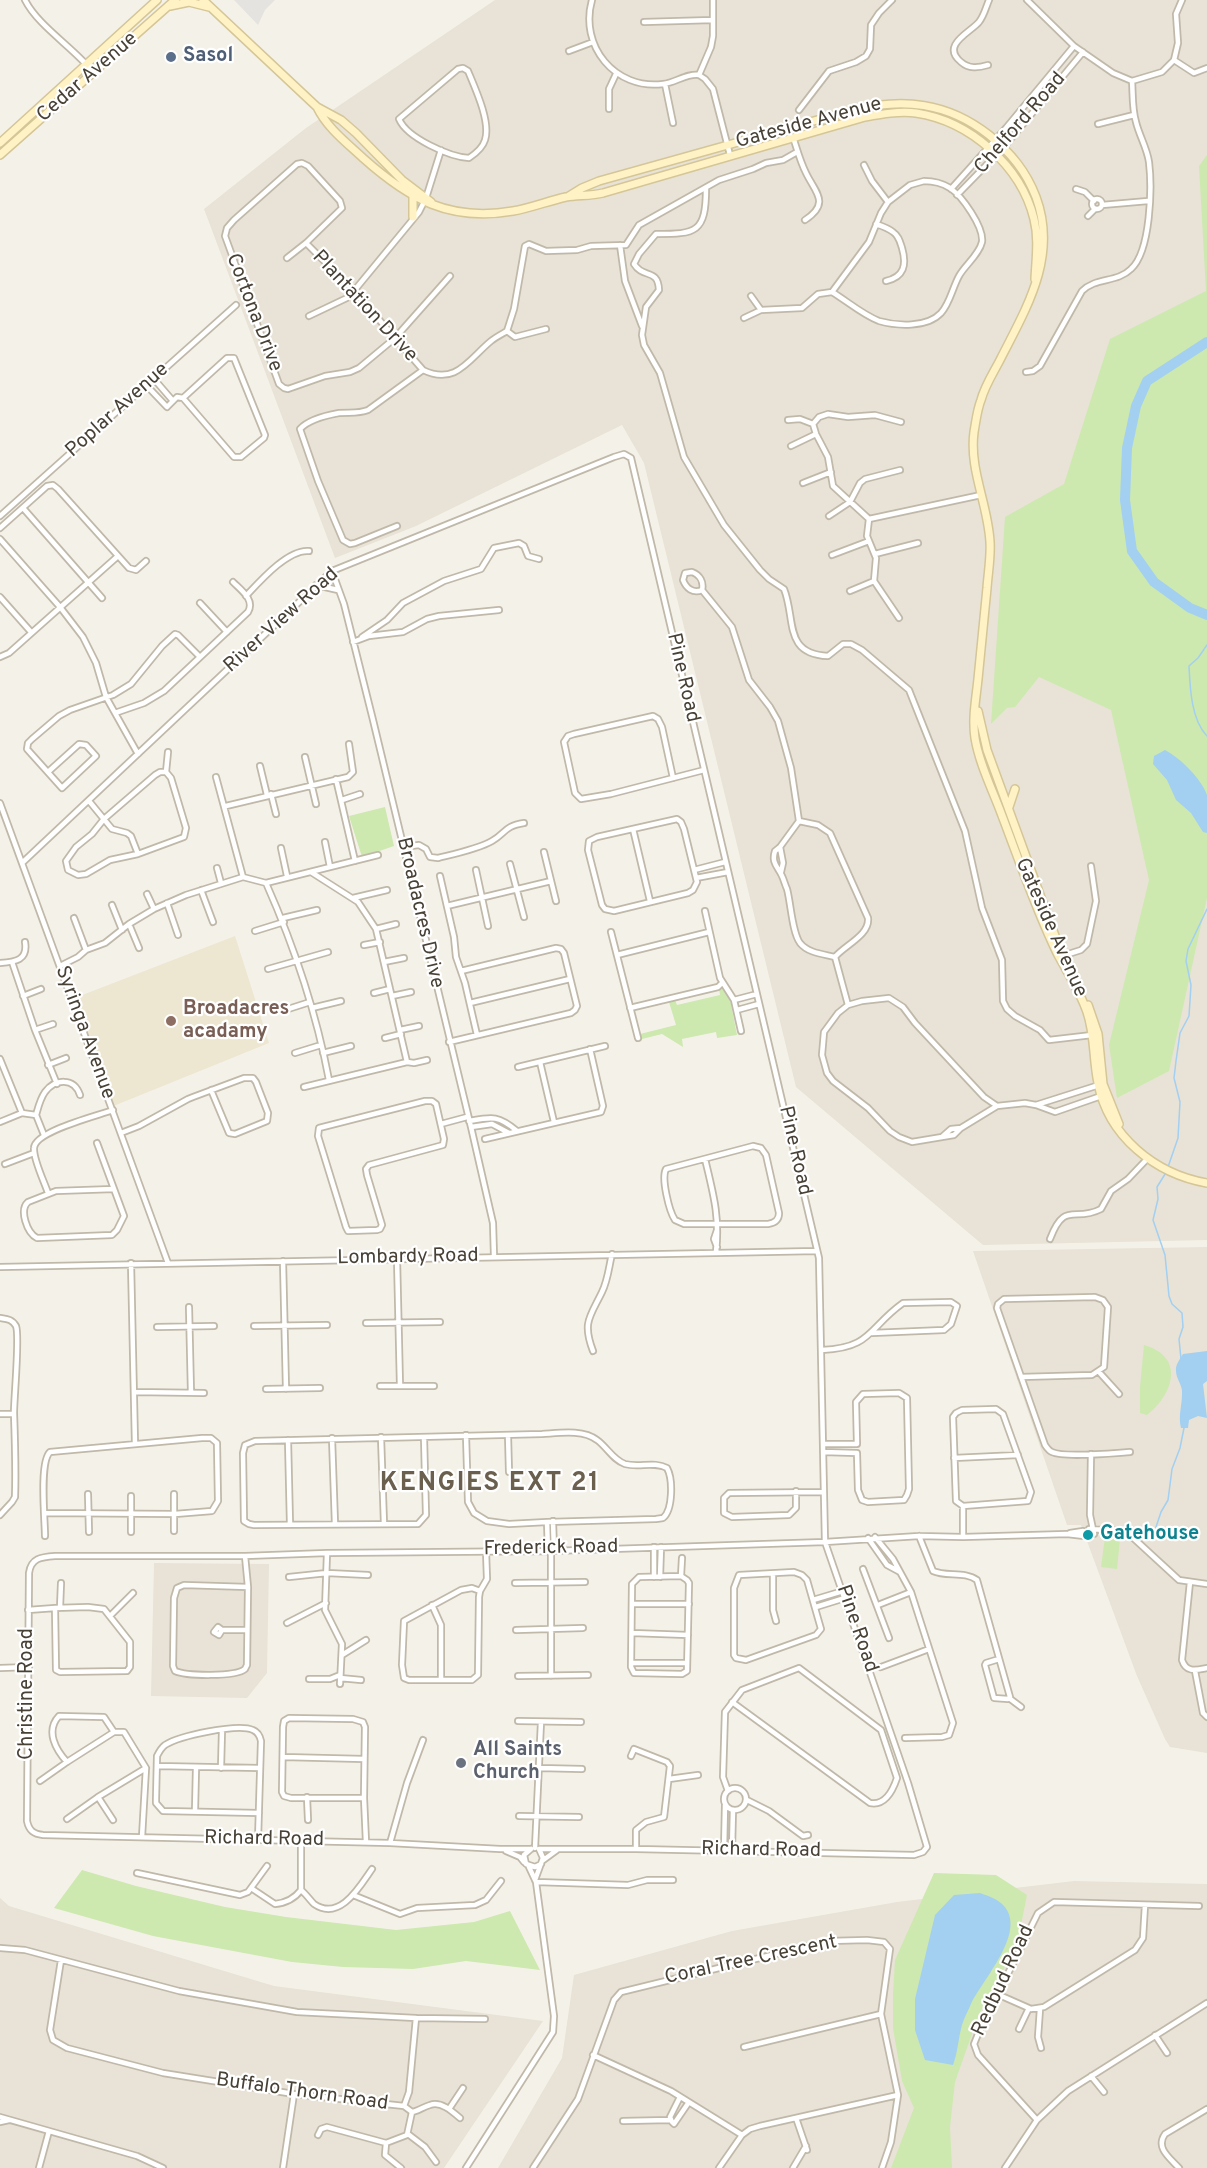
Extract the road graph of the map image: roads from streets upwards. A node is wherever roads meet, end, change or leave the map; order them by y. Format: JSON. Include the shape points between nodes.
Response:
{"nodes":[{"id":1,"x":25,"y":0,"type":"edge"},
{"id":2,"x":157,"y":0,"type":"edge"},
{"id":3,"x":175,"y":0,"type":"edge"},
{"id":4,"x":203,"y":0,"type":"edge"},
{"id":5,"x":592,"y":0,"type":"edge"},
{"id":6,"x":713,"y":0,"type":"edge"},
{"id":7,"x":892,"y":0,"type":"edge"},
{"id":8,"x":989,"y":0,"type":"edge"},
{"id":9,"x":1028,"y":0,"type":"edge"},
{"id":10,"x":1182,"y":0,"type":"edge"},
{"id":11,"x":169,"y":6,"type":"junction"},
{"id":12,"x":211,"y":6,"type":"edge"},
{"id":13,"x":713,"y":20,"type":"junction"},
{"id":14,"x":644,"y":22,"type":"dead end"},
{"id":15,"x":593,"y":42,"type":"junction"},
{"id":16,"x":1074,"y":46,"type":"junction"},
{"id":17,"x":569,"y":51,"type":"dead end"},
{"id":18,"x":1083,"y":52,"type":"junction"},
{"id":19,"x":1174,"y":60,"type":"junction"},
{"id":20,"x":87,"y":65,"type":"junction"},
{"id":21,"x":988,"y":65,"type":"dead end"},
{"id":22,"x":1207,"y":68,"type":"edge"},
{"id":23,"x":93,"y":72,"type":"junction"},
{"id":24,"x":616,"y":74,"type":"junction"},
{"id":25,"x":699,"y":75,"type":"junction"},
{"id":26,"x":1132,"y":81,"type":"junction"},
{"id":27,"x":665,"y":84,"type":"junction"},
{"id":28,"x":317,"y":107,"type":"junction"},
{"id":29,"x":609,"y":108,"type":"dead end"},
{"id":30,"x":799,"y":110,"type":"dead end"},
{"id":31,"x":1134,"y":114,"type":"junction"},
{"id":32,"x":673,"y":123,"type":"dead end"},
{"id":33,"x":1098,"y":124,"type":"dead end"},
{"id":34,"x":793,"y":137,"type":"junction"},
{"id":35,"x":2,"y":139,"type":"edge"},
{"id":36,"x":995,"y":140,"type":"junction"},
{"id":37,"x":10,"y":146,"type":"junction"},
{"id":38,"x":727,"y":146,"type":"junction"},
{"id":39,"x":1004,"y":147,"type":"junction"},
{"id":40,"x":987,"y":148,"type":"junction"},
{"id":41,"x":441,"y":150,"type":"junction"},
{"id":42,"x":797,"y":152,"type":"junction"},
{"id":43,"x":0,"y":155,"type":"edge"},
{"id":44,"x":729,"y":155,"type":"junction"},
{"id":45,"x":996,"y":156,"type":"junction"},
{"id":46,"x":977,"y":160,"type":"junction"},
{"id":47,"x":864,"y":165,"type":"dead end"},
{"id":48,"x":984,"y":167,"type":"junction"},
{"id":49,"x":706,"y":188,"type":"junction"},
{"id":50,"x":951,"y":189,"type":"junction"},
{"id":51,"x":1076,"y":189,"type":"dead end"},
{"id":52,"x":957,"y":195,"type":"junction"},
{"id":53,"x":413,"y":196,"type":"junction"},
{"id":54,"x":569,"y":196,"type":"junction"},
{"id":55,"x":1094,"y":201,"type":"junction"},
{"id":56,"x":1148,"y":201,"type":"junction"},
{"id":57,"x":428,"y":202,"type":"junction"},
{"id":58,"x":888,"y":202,"type":"junction"},
{"id":59,"x":1102,"y":205,"type":"junction"},
{"id":60,"x":1095,"y":209,"type":"junction"},
{"id":61,"x":1088,"y":216,"type":"dead end"},
{"id":62,"x":413,"y":217,"type":"junction"},
{"id":63,"x":805,"y":220,"type":"dead end"},
{"id":64,"x":876,"y":224,"type":"junction"},
{"id":65,"x":306,"y":243,"type":"junction"},
{"id":66,"x":620,"y":245,"type":"junction"},
{"id":67,"x":287,"y":258,"type":"dead end"},
{"id":68,"x":450,"y":276,"type":"dead end"},
{"id":69,"x":886,"y":281,"type":"dead end"},
{"id":70,"x":1036,"y":284,"type":"junction"},
{"id":71,"x":354,"y":291,"type":"junction"},
{"id":72,"x":832,"y":292,"type":"junction"},
{"id":73,"x":751,"y":296,"type":"dead end"},
{"id":74,"x":236,"y":305,"type":"dead end"},
{"id":75,"x":760,"y":310,"type":"junction"},
{"id":76,"x":309,"y":316,"type":"dead end"},
{"id":77,"x":744,"y":318,"type":"dead end"},
{"id":78,"x":642,"y":326,"type":"junction"},
{"id":79,"x":546,"y":329,"type":"dead end"},
{"id":80,"x":507,"y":331,"type":"junction"},
{"id":81,"x":395,"y":338,"type":"junction"},
{"id":82,"x":423,"y":370,"type":"junction"},
{"id":83,"x":1026,"y":372,"type":"dead end"},
{"id":84,"x":154,"y":379,"type":"junction"},
{"id":85,"x":147,"y":386,"type":"junction"},
{"id":86,"x":183,"y":398,"type":"junction"},
{"id":87,"x":173,"y":401,"type":"junction"},
{"id":88,"x":788,"y":420,"type":"dead end"},
{"id":89,"x":901,"y":422,"type":"dead end"},
{"id":90,"x":813,"y":424,"type":"junction"},
{"id":91,"x":816,"y":434,"type":"junction"},
{"id":92,"x":790,"y":446,"type":"dead end"},
{"id":93,"x":630,"y":456,"type":"joint"},
{"id":94,"x":900,"y":470,"type":"dead end"},
{"id":95,"x":831,"y":472,"type":"junction"},
{"id":96,"x":803,"y":483,"type":"dead end"},
{"id":97,"x":981,"y":495,"type":"junction"},
{"id":98,"x":850,"y":502,"type":"junction"},
{"id":99,"x":23,"y":508,"type":"junction"},
{"id":100,"x":0,"y":516,"type":"edge"},
{"id":101,"x":829,"y":516,"type":"dead end"},
{"id":102,"x":869,"y":519,"type":"junction"},
{"id":103,"x":397,"y":526,"type":"dead end"},
{"id":104,"x":0,"y":528,"type":"edge"},
{"id":105,"x":0,"y":539,"type":"edge"},
{"id":106,"x":869,"y":542,"type":"junction"},
{"id":107,"x":918,"y":543,"type":"dead end"},
{"id":108,"x":309,"y":551,"type":"dead end"},
{"id":109,"x":875,"y":554,"type":"junction"},
{"id":110,"x":832,"y":555,"type":"dead end"},
{"id":111,"x":118,"y":556,"type":"junction"},
{"id":112,"x":539,"y":559,"type":"dead end"},
{"id":113,"x":146,"y":561,"type":"dead end"},
{"id":114,"x":332,"y":571,"type":"junction"},
{"id":115,"x":874,"y":581,"type":"junction"},
{"id":116,"x":233,"y":582,"type":"dead end"},
{"id":117,"x":89,"y":583,"type":"junction"},
{"id":118,"x":316,"y":585,"type":"junction"},
{"id":119,"x":338,"y":590,"type":"junction"},
{"id":120,"x":702,"y":590,"type":"junction"},
{"id":121,"x":850,"y":591,"type":"dead end"},
{"id":122,"x":246,"y":596,"type":"junction"},
{"id":123,"x":0,"y":597,"type":"edge"},
{"id":124,"x":102,"y":598,"type":"dead end"},
{"id":125,"x":200,"y":603,"type":"dead end"},
{"id":126,"x":60,"y":608,"type":"junction"},
{"id":127,"x":499,"y":610,"type":"dead end"},
{"id":128,"x":899,"y":618,"type":"dead end"},
{"id":129,"x":32,"y":632,"type":"junction"},
{"id":130,"x":227,"y":632,"type":"junction"},
{"id":131,"x":362,"y":637,"type":"junction"},
{"id":132,"x":353,"y":642,"type":"junction"},
{"id":133,"x":0,"y":657,"type":"edge"},
{"id":134,"x":200,"y":657,"type":"junction"},
{"id":135,"x":106,"y":697,"type":"junction"},
{"id":136,"x":976,"y":697,"type":"junction"},
{"id":137,"x":114,"y":713,"type":"junction"},
{"id":138,"x":349,"y":744,"type":"dead end"},
{"id":139,"x":168,"y":752,"type":"dead end"},
{"id":140,"x":138,"y":754,"type":"junction"},
{"id":141,"x":305,"y":757,"type":"dead end"},
{"id":142,"x":260,"y":766,"type":"dead end"},
{"id":143,"x":704,"y":770,"type":"junction"},
{"id":144,"x":166,"y":771,"type":"junction"},
{"id":145,"x":48,"y":772,"type":"junction"},
{"id":146,"x":216,"y":777,"type":"dead end"},
{"id":147,"x":674,"y":778,"type":"junction"},
{"id":148,"x":336,"y":779,"type":"junction"},
{"id":149,"x":312,"y":785,"type":"junction"},
{"id":150,"x":1015,"y":789,"type":"dead end"},
{"id":151,"x":360,"y":794,"type":"dead end"},
{"id":152,"x":269,"y":795,"type":"junction"},
{"id":153,"x":342,"y":800,"type":"junction"},
{"id":154,"x":89,"y":801,"type":"junction"},
{"id":155,"x":0,"y":803,"type":"edge"},
{"id":156,"x":316,"y":804,"type":"dead end"},
{"id":157,"x":226,"y":806,"type":"junction"},
{"id":158,"x":1009,"y":808,"type":"junction"},
{"id":159,"x":276,"y":814,"type":"dead end"},
{"id":160,"x":104,"y":819,"type":"junction"},
{"id":161,"x":799,"y":821,"type":"junction"},
{"id":162,"x":524,"y":823,"type":"dead end"},
{"id":163,"x":633,"y":829,"type":"junction"},
{"id":164,"x":325,"y":842,"type":"dead end"},
{"id":165,"x":780,"y":847,"type":"junction"},
{"id":166,"x":281,"y":848,"type":"dead end"},
{"id":167,"x":403,"y":848,"type":"junction"},
{"id":168,"x":544,"y":852,"type":"dead end"},
{"id":169,"x":138,"y":854,"type":"junction"},
{"id":170,"x":378,"y":855,"type":"dead end"},
{"id":171,"x":355,"y":861,"type":"junction"},
{"id":172,"x":725,"y":862,"type":"junction"},
{"id":173,"x":22,"y":863,"type":"junction"},
{"id":174,"x":510,"y":864,"type":"dead end"},
{"id":175,"x":1091,"y":866,"type":"dead end"},
{"id":176,"x":330,"y":867,"type":"junction"},
{"id":177,"x":217,"y":868,"type":"dead end"},
{"id":178,"x":476,"y":870,"type":"dead end"},
{"id":179,"x":694,"y":870,"type":"junction"},
{"id":180,"x":311,"y":872,"type":"junction"},
{"id":181,"x":728,"y":872,"type":"junction"},
{"id":182,"x":781,"y":872,"type":"junction"},
{"id":183,"x":287,"y":876,"type":"junction"},
{"id":184,"x":440,"y":876,"type":"dead end"},
{"id":185,"x":243,"y":877,"type":"junction"},
{"id":186,"x":696,"y":878,"type":"junction"},
{"id":187,"x":551,"y":881,"type":"junction"},
{"id":188,"x":221,"y":883,"type":"junction"},
{"id":189,"x":266,"y":883,"type":"junction"},
{"id":190,"x":201,"y":890,"type":"junction"},
{"id":191,"x":387,"y":890,"type":"dead end"},
{"id":192,"x":517,"y":890,"type":"junction"},
{"id":193,"x":147,"y":894,"type":"dead end"},
{"id":194,"x":353,"y":898,"type":"junction"},
{"id":195,"x":482,"y":898,"type":"junction"},
{"id":196,"x":556,"y":901,"type":"dead end"},
{"id":197,"x":650,"y":901,"type":"junction"},
{"id":198,"x":167,"y":903,"type":"junction"},
{"id":199,"x":112,"y":905,"type":"dead end"},
{"id":200,"x":447,"y":906,"type":"junction"},
{"id":201,"x":154,"y":909,"type":"junction"},
{"id":202,"x":317,"y":910,"type":"dead end"},
{"id":203,"x":705,"y":911,"type":"dead end"},
{"id":204,"x":524,"y":917,"type":"dead end"},
{"id":205,"x":74,"y":918,"type":"dead end"},
{"id":206,"x":283,"y":920,"type":"junction"},
{"id":207,"x":213,"y":922,"type":"dead end"},
{"id":208,"x":129,"y":924,"type":"junction"},
{"id":209,"x":396,"y":924,"type":"dead end"},
{"id":210,"x":489,"y":926,"type":"dead end"},
{"id":211,"x":376,"y":928,"type":"junction"},
{"id":212,"x":122,"y":930,"type":"junction"},
{"id":213,"x":255,"y":931,"type":"dead end"},
{"id":214,"x":611,"y":932,"type":"dead end"},
{"id":215,"x":709,"y":933,"type":"junction"},
{"id":216,"x":178,"y":935,"type":"dead end"},
{"id":217,"x":25,"y":942,"type":"dead end"},
{"id":218,"x":380,"y":942,"type":"junction"},
{"id":219,"x":364,"y":945,"type":"dead end"},
{"id":220,"x":139,"y":948,"type":"dead end"},
{"id":221,"x":86,"y":950,"type":"junction"},
{"id":222,"x":328,"y":952,"type":"dead end"},
{"id":223,"x":617,"y":955,"type":"junction"},
{"id":224,"x":1061,"y":956,"type":"junction"},
{"id":225,"x":835,"y":957,"type":"junction"},
{"id":226,"x":404,"y":958,"type":"dead end"},
{"id":227,"x":298,"y":960,"type":"junction"},
{"id":228,"x":12,"y":962,"type":"junction"},
{"id":229,"x":384,"y":962,"type":"junction"},
{"id":230,"x":0,"y":963,"type":"edge"},
{"id":231,"x":60,"y":966,"type":"junction"},
{"id":232,"x":268,"y":969,"type":"dead end"},
{"id":233,"x":461,"y":971,"type":"junction"},
{"id":234,"x":570,"y":979,"type":"junction"},
{"id":235,"x":722,"y":983,"type":"junction"},
{"id":236,"x":41,"y":989,"type":"dead end"},
{"id":237,"x":390,"y":989,"type":"junction"},
{"id":238,"x":411,"y":992,"type":"dead end"},
{"id":239,"x":374,"y":993,"type":"dead end"},
{"id":240,"x":757,"y":994,"type":"junction"},
{"id":241,"x":23,"y":996,"type":"junction"},
{"id":242,"x":392,"y":996,"type":"junction"},
{"id":243,"x":734,"y":1000,"type":"junction"},
{"id":244,"x":341,"y":1001,"type":"dead end"},
{"id":245,"x":470,"y":1003,"type":"junction"},
{"id":246,"x":759,"y":1004,"type":"junction"},
{"id":247,"x":311,"y":1005,"type":"junction"},
{"id":248,"x":848,"y":1005,"type":"junction"},
{"id":249,"x":630,"y":1008,"type":"junction"},
{"id":250,"x":737,"y":1010,"type":"junction"},
{"id":251,"x":282,"y":1011,"type":"dead end"},
{"id":252,"x":53,"y":1024,"type":"dead end"},
{"id":253,"x":418,"y":1026,"type":"dead end"},
{"id":254,"x":35,"y":1030,"type":"junction"},
{"id":255,"x":741,"y":1031,"type":"dead end"},
{"id":256,"x":400,"y":1032,"type":"junction"},
{"id":257,"x":477,"y":1035,"type":"junction"},
{"id":258,"x":1092,"y":1035,"type":"junction"},
{"id":259,"x":385,"y":1038,"type":"dead end"},
{"id":260,"x":638,"y":1038,"type":"dead end"},
{"id":261,"x":449,"y":1042,"type":"junction"},
{"id":262,"x":321,"y":1045,"type":"junction"},
{"id":263,"x":351,"y":1046,"type":"dead end"},
{"id":264,"x":605,"y":1046,"type":"dead end"},
{"id":265,"x":590,"y":1049,"type":"junction"},
{"id":266,"x":295,"y":1053,"type":"dead end"},
{"id":267,"x":323,"y":1053,"type":"junction"},
{"id":268,"x":66,"y":1058,"type":"dead end"},
{"id":269,"x":0,"y":1059,"type":"edge"},
{"id":270,"x":427,"y":1060,"type":"dead end"},
{"id":271,"x":407,"y":1062,"type":"junction"},
{"id":272,"x":540,"y":1062,"type":"junction"},
{"id":273,"x":48,"y":1065,"type":"junction"},
{"id":274,"x":518,"y":1067,"type":"dead end"},
{"id":275,"x":6,"y":1076,"type":"junction"},
{"id":276,"x":0,"y":1078,"type":"edge"},
{"id":277,"x":329,"y":1080,"type":"junction"},
{"id":278,"x":57,"y":1084,"type":"junction"},
{"id":279,"x":1101,"y":1085,"type":"junction"},
{"id":280,"x":304,"y":1087,"type":"dead end"},
{"id":281,"x":211,"y":1090,"type":"junction"},
{"id":282,"x":1072,"y":1094,"type":"junction"},
{"id":283,"x":80,"y":1095,"type":"dead end"},
{"id":284,"x":1103,"y":1095,"type":"junction"},
{"id":285,"x":1036,"y":1105,"type":"junction"},
{"id":286,"x":1076,"y":1105,"type":"junction"},
{"id":287,"x":997,"y":1106,"type":"junction"},
{"id":288,"x":112,"y":1110,"type":"junction"},
{"id":289,"x":22,"y":1113,"type":"junction"},
{"id":290,"x":36,"y":1115,"type":"junction"},
{"id":291,"x":0,"y":1122,"type":"edge"},
{"id":292,"x":469,"y":1122,"type":"junction"},
{"id":293,"x":554,"y":1122,"type":"junction"},
{"id":294,"x":441,"y":1124,"type":"junction"},
{"id":295,"x":517,"y":1131,"type":"junction"},
{"id":296,"x":121,"y":1132,"type":"junction"},
{"id":297,"x":509,"y":1133,"type":"junction"},
{"id":298,"x":44,"y":1135,"type":"junction"},
{"id":299,"x":485,"y":1139,"type":"dead end"},
{"id":300,"x":97,"y":1143,"type":"dead end"},
{"id":301,"x":34,"y":1154,"type":"junction"},
{"id":302,"x":1148,"y":1158,"type":"junction"},
{"id":303,"x":705,"y":1159,"type":"junction"},
{"id":304,"x":5,"y":1164,"type":"dead end"},
{"id":305,"x":1207,"y":1183,"type":"edge"},
{"id":306,"x":114,"y":1189,"type":"junction"},
{"id":307,"x":48,"y":1193,"type":"junction"},
{"id":308,"x":718,"y":1225,"type":"junction"},
{"id":309,"x":1050,"y":1239,"type":"dead end"},
{"id":310,"x":716,"y":1250,"type":"junction"},
{"id":311,"x":817,"y":1251,"type":"junction"},
{"id":312,"x":612,"y":1254,"type":"junction"},
{"id":313,"x":494,"y":1256,"type":"junction"},
{"id":314,"x":397,"y":1258,"type":"junction"},
{"id":315,"x":282,"y":1261,"type":"junction"},
{"id":316,"x":131,"y":1263,"type":"junction"},
{"id":317,"x":168,"y":1263,"type":"junction"},
{"id":318,"x":0,"y":1267,"type":"edge"},
{"id":319,"x":189,"y":1307,"type":"dead end"},
{"id":320,"x":0,"y":1318,"type":"edge"},
{"id":321,"x":440,"y":1322,"type":"dead end"},
{"id":322,"x":366,"y":1323,"type":"dead end"},
{"id":323,"x":399,"y":1323,"type":"junction"},
{"id":324,"x":285,"y":1325,"type":"junction"},
{"id":325,"x":327,"y":1325,"type":"dead end"},
{"id":326,"x":190,"y":1326,"type":"junction"},
{"id":327,"x":214,"y":1326,"type":"dead end"},
{"id":328,"x":254,"y":1326,"type":"dead end"},
{"id":329,"x":157,"y":1327,"type":"dead end"},
{"id":330,"x":872,"y":1333,"type":"junction"},
{"id":331,"x":822,"y":1350,"type":"junction"},
{"id":332,"x":593,"y":1351,"type":"dead end"},
{"id":333,"x":1099,"y":1372,"type":"junction"},
{"id":334,"x":1021,"y":1377,"type":"junction"},
{"id":335,"x":380,"y":1386,"type":"dead end"},
{"id":336,"x":400,"y":1386,"type":"junction"},
{"id":337,"x":434,"y":1386,"type":"dead end"},
{"id":338,"x":320,"y":1388,"type":"dead end"},
{"id":339,"x":266,"y":1389,"type":"dead end"},
{"id":340,"x":286,"y":1389,"type":"junction"},
{"id":341,"x":134,"y":1392,"type":"junction"},
{"id":342,"x":191,"y":1393,"type":"junction"},
{"id":343,"x":204,"y":1393,"type":"dead end"},
{"id":344,"x":1119,"y":1394,"type":"dead end"},
{"id":345,"x":0,"y":1414,"type":"edge"},
{"id":346,"x":14,"y":1414,"type":"junction"},
{"id":347,"x":466,"y":1435,"type":"junction"},
{"id":348,"x":508,"y":1435,"type":"junction"},
{"id":349,"x":381,"y":1437,"type":"junction"},
{"id":350,"x":424,"y":1437,"type":"junction"},
{"id":351,"x":332,"y":1438,"type":"junction"},
{"id":352,"x":288,"y":1440,"type":"junction"},
{"id":353,"x":135,"y":1444,"type":"junction"},
{"id":354,"x":823,"y":1444,"type":"junction"},
{"id":355,"x":857,"y":1444,"type":"junction"},
{"id":356,"x":823,"y":1452,"type":"junction"},
{"id":357,"x":1130,"y":1452,"type":"dead end"},
{"id":358,"x":857,"y":1453,"type":"junction"},
{"id":359,"x":1091,"y":1454,"type":"junction"},
{"id":360,"x":1018,"y":1455,"type":"junction"},
{"id":361,"x":954,"y":1458,"type":"junction"},
{"id":362,"x":509,"y":1472,"type":"dead end"},
{"id":363,"x":796,"y":1491,"type":"junction"},
{"id":364,"x":824,"y":1492,"type":"junction"},
{"id":365,"x":88,"y":1494,"type":"dead end"},
{"id":366,"x":174,"y":1494,"type":"dead end"},
{"id":367,"x":131,"y":1496,"type":"dead end"},
{"id":368,"x":963,"y":1506,"type":"junction"},
{"id":369,"x":44,"y":1513,"type":"junction"},
{"id":370,"x":88,"y":1514,"type":"junction"},
{"id":371,"x":132,"y":1514,"type":"junction"},
{"id":372,"x":175,"y":1514,"type":"junction"},
{"id":373,"x":0,"y":1515,"type":"edge"},
{"id":374,"x":550,"y":1521,"type":"junction"},
{"id":375,"x":290,"y":1524,"type":"junction"},
{"id":376,"x":335,"y":1524,"type":"junction"},
{"id":377,"x":384,"y":1524,"type":"junction"},
{"id":378,"x":174,"y":1531,"type":"dead end"},
{"id":379,"x":88,"y":1532,"type":"dead end"},
{"id":380,"x":131,"y":1532,"type":"dead end"},
{"id":381,"x":1086,"y":1533,"type":"junction"},
{"id":382,"x":45,"y":1536,"type":"dead end"},
{"id":383,"x":919,"y":1536,"type":"junction"},
{"id":384,"x":875,"y":1537,"type":"junction"},
{"id":385,"x":963,"y":1537,"type":"junction"},
{"id":386,"x":868,"y":1538,"type":"junction"},
{"id":387,"x":825,"y":1542,"type":"junction"},
{"id":388,"x":654,"y":1547,"type":"junction"},
{"id":389,"x":661,"y":1547,"type":"junction"},
{"id":390,"x":486,"y":1551,"type":"junction"},
{"id":391,"x":551,"y":1551,"type":"junction"},
{"id":392,"x":327,"y":1553,"type":"junction"},
{"id":393,"x":245,"y":1556,"type":"junction"},
{"id":394,"x":682,"y":1558,"type":"dead end"},
{"id":395,"x":35,"y":1560,"type":"joint"},
{"id":396,"x":863,"y":1569,"type":"dead end"},
{"id":397,"x":900,"y":1572,"type":"junction"},
{"id":398,"x":327,"y":1573,"type":"junction"},
{"id":399,"x":773,"y":1574,"type":"junction"},
{"id":400,"x":368,"y":1575,"type":"dead end"},
{"id":401,"x":681,"y":1576,"type":"junction"},
{"id":402,"x":289,"y":1577,"type":"dead end"},
{"id":403,"x":657,"y":1577,"type":"junction"},
{"id":404,"x":550,"y":1582,"type":"junction"},
{"id":405,"x":585,"y":1582,"type":"dead end"},
{"id":406,"x":1190,"y":1582,"type":"junction"},
{"id":407,"x":61,"y":1583,"type":"dead end"},
{"id":408,"x":515,"y":1583,"type":"dead end"},
{"id":409,"x":1207,"y":1584,"type":"edge"},
{"id":410,"x":248,"y":1587,"type":"junction"},
{"id":411,"x":480,"y":1591,"type":"junction"},
{"id":412,"x":843,"y":1591,"type":"junction"},
{"id":413,"x":911,"y":1592,"type":"junction"},
{"id":414,"x":133,"y":1593,"type":"dead end"},
{"id":415,"x":845,"y":1598,"type":"junction"},
{"id":416,"x":813,"y":1600,"type":"junction"},
{"id":417,"x":326,"y":1603,"type":"junction"},
{"id":418,"x":632,"y":1604,"type":"junction"},
{"id":419,"x":689,"y":1604,"type":"junction"},
{"id":420,"x":432,"y":1605,"type":"junction"},
{"id":421,"x":878,"y":1605,"type":"junction"},
{"id":422,"x":58,"y":1608,"type":"junction"},
{"id":423,"x":816,"y":1608,"type":"junction"},
{"id":424,"x":28,"y":1610,"type":"junction"},
{"id":425,"x":110,"y":1616,"type":"junction"},
{"id":426,"x":776,"y":1621,"type":"dead end"},
{"id":427,"x":287,"y":1623,"type":"dead end"},
{"id":428,"x":583,"y":1628,"type":"dead end"},
{"id":429,"x":550,"y":1629,"type":"junction"},
{"id":430,"x":222,"y":1630,"type":"dead end"},
{"id":431,"x":247,"y":1630,"type":"junction"},
{"id":432,"x":516,"y":1630,"type":"dead end"},
{"id":433,"x":632,"y":1634,"type":"junction"},
{"id":434,"x":688,"y":1635,"type":"junction"},
{"id":435,"x":889,"y":1638,"type":"dead end"},
{"id":436,"x":366,"y":1640,"type":"dead end"},
{"id":437,"x":929,"y":1649,"type":"junction"},
{"id":438,"x":342,"y":1654,"type":"junction"},
{"id":439,"x":999,"y":1659,"type":"junction"},
{"id":440,"x":631,"y":1663,"type":"junction"},
{"id":441,"x":687,"y":1663,"type":"junction"},
{"id":442,"x":881,"y":1666,"type":"dead end"},
{"id":443,"x":28,"y":1667,"type":"junction"},
{"id":444,"x":0,"y":1668,"type":"edge"},
{"id":445,"x":1207,"y":1668,"type":"edge"},
{"id":446,"x":1194,"y":1671,"type":"junction"},
{"id":447,"x":1003,"y":1674,"type":"junction"},
{"id":448,"x":340,"y":1676,"type":"junction"},
{"id":449,"x":518,"y":1676,"type":"dead end"},
{"id":450,"x":550,"y":1676,"type":"junction"},
{"id":451,"x":588,"y":1676,"type":"dead end"},
{"id":452,"x":989,"y":1678,"type":"junction"},
{"id":453,"x":309,"y":1679,"type":"dead end"},
{"id":454,"x":441,"y":1679,"type":"junction"},
{"id":455,"x":361,"y":1680,"type":"dead end"},
{"id":456,"x":340,"y":1684,"type":"dead end"},
{"id":457,"x":1009,"y":1698,"type":"junction"},
{"id":458,"x":732,"y":1702,"type":"junction"},
{"id":459,"x":1021,"y":1707,"type":"dead end"},
{"id":460,"x":1207,"y":1717,"type":"edge"},
{"id":461,"x":519,"y":1721,"type":"dead end"},
{"id":462,"x":541,"y":1722,"type":"junction"},
{"id":463,"x":581,"y":1722,"type":"dead end"},
{"id":464,"x":222,"y":1730,"type":"junction"},
{"id":465,"x":114,"y":1732,"type":"junction"},
{"id":466,"x":905,"y":1738,"type":"dead end"},
{"id":467,"x":423,"y":1740,"type":"dead end"},
{"id":468,"x":631,"y":1756,"type":"dead end"},
{"id":469,"x":283,"y":1757,"type":"junction"},
{"id":470,"x":364,"y":1759,"type":"junction"},
{"id":471,"x":66,"y":1762,"type":"junction"},
{"id":472,"x":157,"y":1766,"type":"junction"},
{"id":473,"x":146,"y":1768,"type":"junction"},
{"id":474,"x":196,"y":1768,"type":"junction"},
{"id":475,"x":220,"y":1768,"type":"junction"},
{"id":476,"x":261,"y":1768,"type":"junction"},
{"id":477,"x":539,"y":1768,"type":"junction"},
{"id":478,"x":582,"y":1769,"type":"dead end"},
{"id":479,"x":698,"y":1775,"type":"dead end"},
{"id":480,"x":669,"y":1779,"type":"junction"},
{"id":481,"x":40,"y":1781,"type":"dead end"},
{"id":482,"x":728,"y":1791,"type":"junction"},
{"id":483,"x":98,"y":1797,"type":"junction"},
{"id":484,"x":307,"y":1797,"type":"junction"},
{"id":485,"x":364,"y":1798,"type":"junction"},
{"id":486,"x":747,"y":1800,"type":"junction"},
{"id":487,"x":725,"y":1804,"type":"junction"},
{"id":488,"x":733,"y":1810,"type":"junction"},
{"id":489,"x":195,"y":1811,"type":"junction"},
{"id":490,"x":259,"y":1814,"type":"junction"},
{"id":491,"x":537,"y":1815,"type":"junction"},
{"id":492,"x":519,"y":1816,"type":"dead end"},
{"id":493,"x":579,"y":1817,"type":"dead end"},
{"id":494,"x":67,"y":1819,"type":"dead end"},
{"id":495,"x":113,"y":1820,"type":"dead end"},
{"id":496,"x":308,"y":1820,"type":"dead end"},
{"id":497,"x":30,"y":1829,"type":"joint"},
{"id":498,"x":808,"y":1835,"type":"dead end"},
{"id":499,"x":142,"y":1837,"type":"junction"},
{"id":500,"x":258,"y":1840,"type":"junction"},
{"id":501,"x":301,"y":1840,"type":"junction"},
{"id":502,"x":366,"y":1842,"type":"junction"},
{"id":503,"x":390,"y":1843,"type":"junction"},
{"id":504,"x":927,"y":1847,"type":"joint"},
{"id":505,"x":501,"y":1849,"type":"junction"},
{"id":506,"x":535,"y":1849,"type":"junction"},
{"id":507,"x":636,"y":1849,"type":"junction"},
{"id":508,"x":557,"y":1850,"type":"junction"},
{"id":509,"x":724,"y":1850,"type":"junction"},
{"id":510,"x":732,"y":1850,"type":"junction"},
{"id":511,"x":524,"y":1862,"type":"junction"},
{"id":512,"x":542,"y":1862,"type":"junction"},
{"id":513,"x":267,"y":1866,"type":"dead end"},
{"id":514,"x":529,"y":1867,"type":"junction"},
{"id":515,"x":372,"y":1869,"type":"dead end"},
{"id":516,"x":137,"y":1873,"type":"dead end"},
{"id":517,"x":674,"y":1880,"type":"dead end"},
{"id":518,"x":501,"y":1881,"type":"dead end"},
{"id":519,"x":536,"y":1881,"type":"junction"},
{"id":520,"x":251,"y":1888,"type":"junction"},
{"id":521,"x":301,"y":1890,"type":"junction"},
{"id":522,"x":353,"y":1895,"type":"junction"},
{"id":523,"x":1144,"y":1905,"type":"junction"},
{"id":524,"x":1199,"y":1906,"type":"dead end"},
{"id":525,"x":0,"y":1948,"type":"edge"},
{"id":526,"x":61,"y":1960,"type":"junction"},
{"id":527,"x":997,"y":1994,"type":"junction"},
{"id":528,"x":1207,"y":2003,"type":"edge"},
{"id":529,"x":1029,"y":2008,"type":"junction"},
{"id":530,"x":1040,"y":2009,"type":"junction"},
{"id":531,"x":881,"y":2014,"type":"junction"},
{"id":532,"x":416,"y":2018,"type":"junction"},
{"id":533,"x":484,"y":2019,"type":"dead end"},
{"id":534,"x":1019,"y":2029,"type":"dead end"},
{"id":535,"x":1155,"y":2035,"type":"junction"},
{"id":536,"x":744,"y":2047,"type":"dead end"},
{"id":537,"x":1041,"y":2048,"type":"dead end"},
{"id":538,"x":1167,"y":2053,"type":"dead end"},
{"id":539,"x":593,"y":2055,"type":"junction"},
{"id":540,"x":1091,"y":2076,"type":"junction"},
{"id":541,"x":463,"y":2088,"type":"dead end"},
{"id":542,"x":1104,"y":2092,"type":"dead end"},
{"id":543,"x":294,"y":2094,"type":"junction"},
{"id":544,"x":898,"y":2095,"type":"junction"},
{"id":545,"x":680,"y":2097,"type":"junction"},
{"id":546,"x":689,"y":2102,"type":"junction"},
{"id":547,"x":404,"y":2106,"type":"junction"},
{"id":548,"x":449,"y":2109,"type":"junction"},
{"id":549,"x":1207,"y":2109,"type":"edge"},
{"id":550,"x":412,"y":2112,"type":"junction"},
{"id":551,"x":0,"y":2117,"type":"edge"},
{"id":552,"x":460,"y":2118,"type":"dead end"},
{"id":553,"x":796,"y":2118,"type":"junction"},
{"id":554,"x":9,"y":2120,"type":"junction"},
{"id":555,"x":670,"y":2120,"type":"junction"},
{"id":556,"x":1037,"y":2120,"type":"junction"},
{"id":557,"x":623,"y":2121,"type":"dead end"},
{"id":558,"x":0,"y":2122,"type":"edge"},
{"id":559,"x":49,"y":2131,"type":"junction"},
{"id":560,"x":408,"y":2134,"type":"junction"},
{"id":561,"x":318,"y":2135,"type":"dead end"},
{"id":562,"x":741,"y":2135,"type":"junction"},
{"id":563,"x":386,"y":2143,"type":"junction"},
{"id":564,"x":436,"y":2162,"type":"dead end"},
{"id":565,"x":39,"y":2168,"type":"edge"},
{"id":566,"x":163,"y":2168,"type":"edge"},
{"id":567,"x":283,"y":2168,"type":"edge"},
{"id":568,"x":401,"y":2168,"type":"edge"},
{"id":569,"x":466,"y":2168,"type":"edge"},
{"id":570,"x":533,"y":2168,"type":"edge"},
{"id":571,"x":719,"y":2168,"type":"edge"},
{"id":572,"x":793,"y":2168,"type":"edge"},
{"id":573,"x":882,"y":2168,"type":"edge"},
{"id":574,"x":1005,"y":2168,"type":"edge"},
{"id":575,"x":1179,"y":2168,"type":"edge"}],
"edges":[{"from":1,"to":20,"type":"street","via":[[39,20]]},
{"from":2,"to":20,"type":"street","name":"Cedar Avenue"},
{"from":3,"to":11,"type":"street","name":"Cedar Avenue"},
{"from":4,"to":12,"type":"street","name":"Gateside Avenue"},
{"from":5,"to":15,"type":"street","via":[[589,19]]},
{"from":6,"to":13,"type":"street"},
{"from":7,"to":30,"type":"street","via":[[874,20],[866,56],[829,71]]},
{"from":8,"to":21,"type":"street","via":[[981,19],[961,36],[955,51],[960,62],[972,68]]},
{"from":9,"to":16,"type":"street"},
{"from":10,"to":19,"type":"street","via":[[1176,15],[1178,43]]},
{"from":11,"to":12,"type":"street","via":[[189,2]]},
{"from":11,"to":23,"type":"street","name":"Cedar Avenue"},
{"from":12,"to":28,"type":"street","name":"Gateside Avenue"},
{"from":13,"to":14,"type":"street"},
{"from":13,"to":25,"type":"street","via":[[711,47]]},
{"from":15,"to":17,"type":"street"},
{"from":15,"to":24,"type":"street"},
{"from":16,"to":18,"type":"street"},
{"from":16,"to":36,"type":"street","name":"Chelford Road"},
{"from":18,"to":26,"type":"street"},
{"from":18,"to":39,"type":"street","name":"Chelford Road"},
{"from":19,"to":22,"type":"street","via":[[1194,72]]},
{"from":19,"to":26,"type":"street","via":[[1162,72]]},
{"from":20,"to":23,"type":"street"},
{"from":20,"to":35,"type":"street","name":"Cedar Avenue"},
{"from":23,"to":37,"type":"street","name":"Cedar Avenue"},
{"from":24,"to":27,"type":"street","via":[[635,82]]},
{"from":24,"to":29,"type":"street","via":[[609,89]]},
{"from":25,"to":27,"type":"street"},
{"from":25,"to":38,"type":"street","via":[[713,89]]},
{"from":26,"to":31,"type":"street"},
{"from":27,"to":32,"type":"street"},
{"from":28,"to":53,"type":"street","name":"Gateside Avenue","via":[[346,143]]},
{"from":28,"to":57,"type":"street","name":"Gateside Avenue","via":[[341,120]]},
{"from":31,"to":33,"type":"street"},
{"from":31,"to":56,"type":"street","via":[[1149,164]]},
{"from":34,"to":40,"type":"street","name":"Gateside Avenue","via":[[865,117],[914,112],[949,122]]},
{"from":34,"to":42,"type":"street"},
{"from":34,"to":44,"type":"street","name":"Gateside Avenue"},
{"from":35,"to":37,"type":"street"},
{"from":36,"to":38,"type":"street","name":"Gateside Avenue","via":[[955,115],[899,102],[853,110]]},
{"from":36,"to":39,"type":"street","name":"Gateside Avenue"},
{"from":36,"to":40,"type":"street","name":"Chelford Road"},
{"from":37,"to":43,"type":"street","name":"Cedar Avenue"},
{"from":38,"to":44,"type":"street"},
{"from":38,"to":54,"type":"street","name":"Gateside Avenue","via":[[599,181]]},
{"from":39,"to":45,"type":"street","name":"Chelford Road"},
{"from":39,"to":70,"type":"street","name":"Gateside Avenue","via":[[1026,175],[1040,209],[1042,261]]},
{"from":40,"to":45,"type":"street","name":"Gateside Avenue"},
{"from":40,"to":46,"type":"street","name":"Chelford Road"},
{"from":41,"to":41,"type":"street","via":[[426,144],[399,119],[463,68],[468,71],[483,106],[486,139],[469,158]]},
{"from":41,"to":57,"type":"street"},
{"from":42,"to":49,"type":"street","via":[[790,158],[766,163]]},
{"from":42,"to":63,"type":"street","via":[[819,198],[817,208]]},
{"from":44,"to":54,"type":"street","name":"Gateside Avenue","via":[[603,193]]},
{"from":45,"to":48,"type":"street","name":"Chelford Road"},
{"from":45,"to":70,"type":"street","name":"Gateside Avenue","via":[[1020,183],[1030,205],[1038,243]]},
{"from":46,"to":48,"type":"street"},
{"from":46,"to":50,"type":"street","name":"Chelford Road"},
{"from":47,"to":58,"type":"street"},
{"from":48,"to":52,"type":"street","name":"Chelford Road"},
{"from":49,"to":66,"type":"street","via":[[639,225],[626,245]]},
{"from":49,"to":78,"type":"street","via":[[706,205],[697,229],[689,234],[656,234],[636,260],[635,267],[653,275],[659,285],[646,307]]},
{"from":50,"to":52,"type":"street"},
{"from":50,"to":58,"type":"street","via":[[924,180],[910,184]]},
{"from":51,"to":55,"type":"street"},
{"from":52,"to":72,"type":"street","via":[[975,220],[982,240],[938,316],[919,324],[887,322]]},
{"from":53,"to":57,"type":"street","name":"Gateside Avenue"},
{"from":53,"to":62,"type":"street"},
{"from":54,"to":57,"type":"street","name":"Gateside Avenue","via":[[494,213],[460,212]]},
{"from":55,"to":59,"type":"street","via":[[1100,200]]},
{"from":55,"to":60,"type":"street"},
{"from":56,"to":59,"type":"street"},
{"from":56,"to":83,"type":"street","via":[[1147,235],[1136,265],[1120,277],[1086,287],[1040,366]]},
{"from":57,"to":62,"type":"street"},
{"from":58,"to":64,"type":"street"},
{"from":59,"to":60,"type":"street"},
{"from":60,"to":61,"type":"street"},
{"from":62,"to":71,"type":"street"},
{"from":64,"to":69,"type":"street","via":[[898,236],[903,253],[903,271]]},
{"from":64,"to":72,"type":"street","via":[[862,253]]},
{"from":65,"to":67,"type":"street","name":"Cortona Drive"},
{"from":65,"to":71,"type":"street","name":"Plantation Drive"},
{"from":65,"to":81,"type":"street","name":"Cortona Drive","via":[[342,206],[302,163],[234,220],[225,236],[281,386],[291,389],[325,376],[355,371]]},
{"from":66,"to":78,"type":"street","via":[[625,280]]},
{"from":66,"to":80,"type":"street","via":[[568,251],[525,246]]},
{"from":68,"to":81,"type":"street","name":"Cortona Drive"},
{"from":70,"to":97,"type":"street","name":"Gateside Avenue","via":[[981,398],[973,456]]},
{"from":71,"to":76,"type":"street","via":[[346,299]]},
{"from":71,"to":81,"type":"street","name":"Plantation Drive"},
{"from":72,"to":75,"type":"street","via":[[818,294],[802,308]]},
{"from":73,"to":75,"type":"street"},
{"from":74,"to":84,"type":"street","name":"Poplar Avenue"},
{"from":75,"to":77,"type":"street"},
{"from":78,"to":258,"type":"street","via":[[644,345],[660,373],[684,457],[724,525],[760,570],[784,590],[792,632],[799,645],[828,656],[843,644],[851,644],[902,684],[912,697],[965,831],[982,908],[1001,955],[1001,988],[1007,1009],[1049,1040]]},
{"from":79,"to":80,"type":"street","via":[[515,337]]},
{"from":80,"to":82,"type":"street","via":[[453,373],[439,376]]},
{"from":81,"to":82,"type":"street","name":"Plantation Drive"},
{"from":82,"to":103,"type":"street","via":[[368,410],[334,414],[300,429],[343,540],[355,543]]},
{"from":84,"to":85,"type":"street","name":"Poplar Avenue"},
{"from":84,"to":87,"type":"street"},
{"from":85,"to":87,"type":"street","via":[[166,407]]},
{"from":85,"to":100,"type":"street","name":"Poplar Avenue"},
{"from":86,"to":86,"type":"street","via":[[234,457],[241,457],[264,438],[234,358],[227,358]]},
{"from":86,"to":87,"type":"street"},
{"from":88,"to":90,"type":"street"},
{"from":89,"to":90,"type":"street","via":[[875,415],[828,414]]},
{"from":90,"to":91,"type":"street"},
{"from":91,"to":92,"type":"street"},
{"from":91,"to":95,"type":"street"},
{"from":93,"to":114,"type":"street","name":"River View Road","via":[[614,457]]},
{"from":93,"to":143,"type":"street","name":"Pine Road"},
{"from":94,"to":98,"type":"street","via":[[865,479]]},
{"from":95,"to":96,"type":"street"},
{"from":95,"to":98,"type":"street","via":[[833,486]]},
{"from":97,"to":102,"type":"street"},
{"from":97,"to":136,"type":"street","name":"Gateside Avenue","via":[[990,550]]},
{"from":98,"to":101,"type":"street"},
{"from":98,"to":102,"type":"street"},
{"from":99,"to":104,"type":"street"},
{"from":99,"to":111,"type":"street","via":[[47,486],[54,485]]},
{"from":99,"to":117,"type":"street"},
{"from":102,"to":106,"type":"street"},
{"from":105,"to":126,"type":"street"},
{"from":106,"to":109,"type":"street"},
{"from":106,"to":110,"type":"street"},
{"from":107,"to":109,"type":"street"},
{"from":108,"to":122,"type":"street","via":[[298,552],[283,561]]},
{"from":109,"to":115,"type":"street"},
{"from":111,"to":113,"type":"street","via":[[133,570]]},
{"from":111,"to":117,"type":"street"},
{"from":112,"to":131,"type":"street","via":[[528,556],[524,546],[516,543],[492,549],[482,567],[442,581],[403,603]]},
{"from":114,"to":118,"type":"street","name":"River View Road"},
{"from":114,"to":119,"type":"street","name":"Broadacres Drive"},
{"from":115,"to":121,"type":"street"},
{"from":115,"to":128,"type":"street"},
{"from":116,"to":122,"type":"street"},
{"from":117,"to":124,"type":"street"},
{"from":117,"to":126,"type":"street"},
{"from":118,"to":119,"type":"street"},
{"from":118,"to":140,"type":"street","name":"River View Road"},
{"from":119,"to":132,"type":"street","name":"Broadacres Drive"},
{"from":120,"to":120,"type":"street","via":[[699,576],[684,573],[688,588]]},
{"from":120,"to":161,"type":"street","via":[[732,627],[748,680],[778,721],[791,768]]},
{"from":122,"to":130,"type":"street","via":[[250,609]]},
{"from":123,"to":129,"type":"street"},
{"from":125,"to":130,"type":"street"},
{"from":126,"to":129,"type":"street"},
{"from":126,"to":135,"type":"street","via":[[91,651]]},
{"from":127,"to":131,"type":"street","via":[[444,615],[400,633]]},
{"from":129,"to":133,"type":"street"},
{"from":130,"to":134,"type":"street"},
{"from":131,"to":132,"type":"street"},
{"from":132,"to":167,"type":"street","name":"Broadacres Drive"},
{"from":134,"to":135,"type":"street","via":[[175,634],[133,682]]},
{"from":134,"to":137,"type":"street","via":[[152,699]]},
{"from":135,"to":137,"type":"street"},
{"from":135,"to":145,"type":"street","via":[[63,714],[28,743],[28,753]]},
{"from":136,"to":158,"type":"street","name":"Gateside Avenue","via":[[984,741]]},
{"from":136,"to":224,"type":"street","name":"Gateside Avenue","via":[[978,751],[1031,893]]},
{"from":137,"to":140,"type":"street"},
{"from":138,"to":148,"type":"street","via":[[353,772]]},
{"from":139,"to":144,"type":"street"},
{"from":140,"to":154,"type":"street","name":"River View Road"},
{"from":141,"to":149,"type":"street"},
{"from":142,"to":152,"type":"street"},
{"from":143,"to":147,"type":"street"},
{"from":143,"to":172,"type":"street","name":"Pine Road"},
{"from":144,"to":160,"type":"street","via":[[157,773]]},
{"from":144,"to":169,"type":"street","via":[[186,833]]},
{"from":145,"to":145,"type":"street","via":[[62,788],[96,756],[86,745],[79,744]]},
{"from":146,"to":157,"type":"street"},
{"from":147,"to":147,"type":"street","via":[[581,799],[575,793],[564,742],[574,734],[653,716],[662,727]]},
{"from":148,"to":149,"type":"street"},
{"from":148,"to":153,"type":"street"},
{"from":149,"to":152,"type":"street"},
{"from":149,"to":156,"type":"street"},
{"from":150,"to":158,"type":"street"},
{"from":151,"to":153,"type":"street"},
{"from":152,"to":157,"type":"street"},
{"from":152,"to":159,"type":"street"},
{"from":153,"to":171,"type":"street"},
{"from":154,"to":160,"type":"street"},
{"from":154,"to":173,"type":"street","name":"River View Road"},
{"from":155,"to":173,"type":"street","name":"Syringa Avenue"},
{"from":157,"to":185,"type":"street"},
{"from":158,"to":224,"type":"street","name":"Gateside Avenue"},
{"from":160,"to":169,"type":"street","via":[[112,829],[129,834]]},
{"from":160,"to":169,"type":"street","via":[[69,856],[68,870],[83,875],[110,860]]},
{"from":161,"to":165,"type":"street"},
{"from":161,"to":225,"type":"street","via":[[818,825],[830,833],[868,918],[866,931]]},
{"from":162,"to":167,"type":"street","via":[[505,829],[487,843],[438,858],[430,857],[419,845]]},
{"from":163,"to":179,"type":"street","via":[[679,820]]},
{"from":163,"to":197,"type":"street"},
{"from":163,"to":197,"type":"street","via":[[591,840],[588,850],[604,909]]},
{"from":164,"to":176,"type":"street"},
{"from":165,"to":182,"type":"street"},
{"from":165,"to":182,"type":"street","via":[[773,855]]},
{"from":166,"to":183,"type":"street"},
{"from":167,"to":261,"type":"street","name":"Broadacres Drive"},
{"from":168,"to":187,"type":"street"},
{"from":170,"to":171,"type":"street"},
{"from":171,"to":176,"type":"street"},
{"from":172,"to":179,"type":"street"},
{"from":172,"to":181,"type":"street","name":"Pine Road"},
{"from":173,"to":231,"type":"street","name":"Syringa Avenue"},
{"from":174,"to":192,"type":"street"},
{"from":175,"to":224,"type":"street","via":[[1096,901],[1087,944]]},
{"from":176,"to":180,"type":"street"},
{"from":177,"to":188,"type":"street"},
{"from":178,"to":195,"type":"street"},
{"from":179,"to":186,"type":"street"},
{"from":180,"to":183,"type":"street"},
{"from":180,"to":194,"type":"street"},
{"from":181,"to":186,"type":"street"},
{"from":181,"to":240,"type":"street","name":"Pine Road"},
{"from":182,"to":225,"type":"street","via":[[799,942],[810,951]]},
{"from":183,"to":189,"type":"street"},
{"from":184,"to":200,"type":"street"},
{"from":185,"to":188,"type":"street"},
{"from":185,"to":189,"type":"street"},
{"from":186,"to":197,"type":"street","via":[[697,885],[691,892]]},
{"from":187,"to":192,"type":"street"},
{"from":187,"to":196,"type":"street"},
{"from":188,"to":190,"type":"street"},
{"from":189,"to":206,"type":"street"},
{"from":190,"to":198,"type":"street"},
{"from":190,"to":207,"type":"street"},
{"from":191,"to":194,"type":"street"},
{"from":192,"to":195,"type":"street"},
{"from":192,"to":204,"type":"street"},
{"from":193,"to":201,"type":"street"},
{"from":194,"to":211,"type":"street"},
{"from":195,"to":200,"type":"street"},
{"from":195,"to":210,"type":"street"},
{"from":198,"to":201,"type":"street"},
{"from":198,"to":216,"type":"street"},
{"from":199,"to":212,"type":"street"},
{"from":200,"to":233,"type":"street"},
{"from":201,"to":208,"type":"street"},
{"from":202,"to":206,"type":"street"},
{"from":203,"to":215,"type":"street"},
{"from":205,"to":221,"type":"street"},
{"from":206,"to":213,"type":"street"},
{"from":206,"to":227,"type":"street"},
{"from":208,"to":212,"type":"street"},
{"from":208,"to":220,"type":"street"},
{"from":209,"to":211,"type":"street"},
{"from":211,"to":218,"type":"street"},
{"from":212,"to":221,"type":"street","via":[[105,943]]},
{"from":214,"to":223,"type":"street"},
{"from":215,"to":223,"type":"street"},
{"from":215,"to":235,"type":"street"},
{"from":217,"to":228,"type":"street","via":[[24,955]]},
{"from":218,"to":219,"type":"street"},
{"from":218,"to":229,"type":"street"},
{"from":221,"to":231,"type":"street"},
{"from":222,"to":227,"type":"street"},
{"from":223,"to":249,"type":"street"},
{"from":224,"to":258,"type":"street","name":"Gateside Avenue","via":[[1086,1011]]},
{"from":224,"to":279,"type":"street","name":"Gateside Avenue","via":[[1095,1020]]},
{"from":225,"to":248,"type":"street"},
{"from":226,"to":229,"type":"street"},
{"from":227,"to":232,"type":"street"},
{"from":227,"to":247,"type":"street"},
{"from":228,"to":230,"type":"street"},
{"from":228,"to":241,"type":"street"},
{"from":229,"to":237,"type":"street"},
{"from":231,"to":288,"type":"street","name":"Syringa Avenue"},
{"from":233,"to":234,"type":"street","via":[[559,948],[563,950]]},
{"from":233,"to":245,"type":"street"},
{"from":234,"to":245,"type":"street"},
{"from":234,"to":257,"type":"street","via":[[577,1006],[574,1012]]},
{"from":235,"to":243,"type":"street"},
{"from":235,"to":249,"type":"street"},
{"from":236,"to":241,"type":"street"},
{"from":237,"to":239,"type":"street"},
{"from":237,"to":242,"type":"street"},
{"from":238,"to":242,"type":"street"},
{"from":240,"to":243,"type":"street"},
{"from":240,"to":246,"type":"street","name":"Pine Road"},
{"from":241,"to":254,"type":"street"},
{"from":242,"to":256,"type":"street"},
{"from":243,"to":250,"type":"street"},
{"from":244,"to":247,"type":"street"},
{"from":245,"to":257,"type":"street"},
{"from":246,"to":250,"type":"street"},
{"from":246,"to":311,"type":"street","name":"Pine Road"},
{"from":247,"to":251,"type":"street"},
{"from":247,"to":262,"type":"street"},
{"from":248,"to":287,"type":"street","via":[[886,997],[899,1003],[984,1097]]},
{"from":248,"to":287,"type":"street","via":[[824,1032],[822,1051],[827,1073],[899,1137],[917,1141],[954,1135]]},
{"from":249,"to":260,"type":"street"},
{"from":250,"to":255,"type":"street"},
{"from":252,"to":254,"type":"street"},
{"from":253,"to":256,"type":"street"},
{"from":254,"to":273,"type":"street"},
{"from":256,"to":259,"type":"street"},
{"from":256,"to":271,"type":"street"},
{"from":257,"to":261,"type":"street"},
{"from":258,"to":279,"type":"street","name":"Gateside Avenue"},
{"from":261,"to":292,"type":"street","name":"Broadacres Drive"},
{"from":262,"to":266,"type":"street"},
{"from":262,"to":267,"type":"street"},
{"from":263,"to":267,"type":"street"},
{"from":264,"to":265,"type":"street"},
{"from":265,"to":272,"type":"street"},
{"from":265,"to":293,"type":"street","via":[[603,1110]]},
{"from":267,"to":277,"type":"street"},
{"from":268,"to":273,"type":"street"},
{"from":269,"to":275,"type":"street"},
{"from":270,"to":271,"type":"street"},
{"from":271,"to":277,"type":"street"},
{"from":272,"to":274,"type":"street"},
{"from":272,"to":293,"type":"street"},
{"from":273,"to":278,"type":"street"},
{"from":275,"to":276,"type":"street"},
{"from":275,"to":289,"type":"street"},
{"from":277,"to":280,"type":"street"},
{"from":278,"to":283,"type":"street","via":[[71,1082]]},
{"from":278,"to":290,"type":"street","via":[[45,1092]]},
{"from":279,"to":282,"type":"street"},
{"from":279,"to":284,"type":"street","name":"Gateside Avenue"},
{"from":281,"to":281,"type":"street","via":[[253,1078],[268,1113],[267,1121],[229,1133]]},
{"from":281,"to":296,"type":"street"},
{"from":282,"to":285,"type":"street"},
{"from":282,"to":286,"type":"street"},
{"from":284,"to":286,"type":"street"},
{"from":284,"to":302,"type":"street","name":"Gateside Avenue","via":[[1118,1122]]},
{"from":285,"to":286,"type":"street","via":[[1055,1112]]},
{"from":285,"to":287,"type":"street"},
{"from":288,"to":296,"type":"street","name":"Syringa Avenue"},
{"from":288,"to":298,"type":"street"},
{"from":289,"to":290,"type":"street"},
{"from":289,"to":291,"type":"street"},
{"from":290,"to":298,"type":"street"},
{"from":292,"to":294,"type":"street"},
{"from":292,"to":295,"type":"street","via":[[496,1117]]},
{"from":292,"to":297,"type":"street","via":[[492,1124]]},
{"from":292,"to":313,"type":"street","name":"Broadacres Drive","via":[[493,1223]]},
{"from":293,"to":295,"type":"street"},
{"from":294,"to":294,"type":"street","via":[[441,1146],[369,1164],[367,1174],[382,1225],[377,1230],[346,1229],[318,1136],[319,1128],[429,1101],[436,1104]]},
{"from":295,"to":297,"type":"street"},
{"from":296,"to":317,"type":"street","name":"Syringa Avenue"},
{"from":297,"to":299,"type":"street"},
{"from":298,"to":301,"type":"street","via":[[36,1142]]},
{"from":300,"to":306,"type":"street"},
{"from":301,"to":304,"type":"street"},
{"from":301,"to":307,"type":"street"},
{"from":302,"to":305,"type":"street","name":"Gateside Avenue","via":[[1174,1174]]},
{"from":302,"to":309,"type":"street","via":[[1111,1191],[1101,1209],[1066,1215],[1056,1224]]},
{"from":303,"to":308,"type":"street"},
{"from":303,"to":308,"type":"street","via":[[668,1167],[663,1173],[664,1180],[677,1222]]},
{"from":303,"to":308,"type":"street","via":[[753,1146],[761,1148],[779,1213],[775,1222],[768,1224]]},
{"from":306,"to":307,"type":"street"},
{"from":306,"to":307,"type":"street","via":[[124,1216],[114,1234],[107,1236],[33,1236],[23,1207]]},
{"from":308,"to":310,"type":"street"},
{"from":310,"to":311,"type":"street","name":"Lombardy Road"},
{"from":310,"to":312,"type":"street","name":"Lombardy Road"},
{"from":311,"to":331,"type":"street","name":"Pine Road"},
{"from":312,"to":313,"type":"street","name":"Lombardy Road"},
{"from":312,"to":332,"type":"street","via":[[603,1290],[587,1321]]},
{"from":313,"to":314,"type":"street","name":"Lombardy Road"},
{"from":314,"to":315,"type":"street","name":"Lombardy Road"},
{"from":314,"to":323,"type":"street"},
{"from":315,"to":317,"type":"street","name":"Lombardy Road"},
{"from":315,"to":324,"type":"street"},
{"from":316,"to":317,"type":"street","name":"Lombardy Road"},
{"from":316,"to":318,"type":"street","name":"Lombardy Road"},
{"from":316,"to":341,"type":"street"},
{"from":319,"to":326,"type":"street"},
{"from":320,"to":346,"type":"street","via":[[12,1321],[17,1330]]},
{"from":321,"to":323,"type":"street"},
{"from":322,"to":323,"type":"street"},
{"from":323,"to":336,"type":"street"},
{"from":324,"to":325,"type":"street"},
{"from":324,"to":328,"type":"street"},
{"from":324,"to":340,"type":"street"},
{"from":326,"to":327,"type":"street"},
{"from":326,"to":329,"type":"street"},
{"from":326,"to":342,"type":"street"},
{"from":330,"to":330,"type":"street","via":[[903,1304],[951,1302],[957,1306],[951,1324],[944,1330]]},
{"from":330,"to":331,"type":"street","via":[[849,1347]]},
{"from":331,"to":354,"type":"street","name":"Pine Road"},
{"from":333,"to":334,"type":"street"},
{"from":333,"to":334,"type":"street","via":[[1104,1367],[1108,1307],[1103,1300],[1004,1299],[997,1308]]},
{"from":333,"to":344,"type":"street"},
{"from":334,"to":359,"type":"street","via":[[1048,1449],[1053,1453]]},
{"from":335,"to":336,"type":"street"},
{"from":336,"to":337,"type":"street"},
{"from":338,"to":340,"type":"street"},
{"from":339,"to":340,"type":"street"},
{"from":341,"to":342,"type":"street"},
{"from":341,"to":353,"type":"street"},
{"from":342,"to":343,"type":"street"},
{"from":345,"to":346,"type":"street"},
{"from":346,"to":373,"type":"street","via":[[15,1497]]},
{"from":347,"to":348,"type":"street"},
{"from":347,"to":350,"type":"street"},
{"from":347,"to":374,"type":"street","via":[[468,1498],[474,1513],[497,1524]]},
{"from":348,"to":362,"type":"street"},
{"from":348,"to":374,"type":"street","via":[[583,1434],[597,1440],[624,1464],[659,1465],[669,1470],[669,1508],[663,1518]]},
{"from":349,"to":350,"type":"street"},
{"from":349,"to":351,"type":"street"},
{"from":349,"to":377,"type":"street"},
{"from":350,"to":377,"type":"street","via":[[425,1518],[414,1525]]},
{"from":351,"to":352,"type":"street"},
{"from":351,"to":376,"type":"street"},
{"from":352,"to":375,"type":"street"},
{"from":352,"to":375,"type":"street","via":[[255,1440],[245,1445],[243,1514],[249,1524]]},
{"from":353,"to":369,"type":"street","via":[[49,1453],[45,1463]]},
{"from":353,"to":372,"type":"street","via":[[202,1438],[217,1443],[216,1507],[209,1512]]},
{"from":354,"to":355,"type":"street"},
{"from":354,"to":356,"type":"street","name":"Pine Road"},
{"from":355,"to":358,"type":"street"},
{"from":355,"to":358,"type":"street","via":[[857,1399],[863,1394],[905,1396],[909,1489],[906,1498],[862,1500]]},
{"from":356,"to":358,"type":"street"},
{"from":356,"to":364,"type":"street","name":"Pine Road"},
{"from":357,"to":359,"type":"street"},
{"from":359,"to":381,"type":"street"},
{"from":360,"to":361,"type":"street"},
{"from":360,"to":361,"type":"street","via":[[1002,1412],[962,1410],[953,1417]]},
{"from":360,"to":368,"type":"street","via":[[1031,1492],[1028,1501]]},
{"from":361,"to":368,"type":"street","via":[[955,1498]]},
{"from":363,"to":363,"type":"street","via":[[727,1494],[724,1513],[732,1517],[789,1515],[796,1508]]},
{"from":363,"to":364,"type":"street"},
{"from":364,"to":387,"type":"street","name":"Pine Road"},
{"from":365,"to":370,"type":"street"},
{"from":366,"to":372,"type":"street"},
{"from":367,"to":371,"type":"street"},
{"from":368,"to":385,"type":"street"},
{"from":369,"to":370,"type":"street"},
{"from":369,"to":382,"type":"street"},
{"from":370,"to":371,"type":"street"},
{"from":370,"to":379,"type":"street"},
{"from":371,"to":372,"type":"street"},
{"from":371,"to":380,"type":"street"},
{"from":372,"to":378,"type":"street"},
{"from":374,"to":391,"type":"street"},
{"from":375,"to":376,"type":"street"},
{"from":376,"to":377,"type":"street"},
{"from":381,"to":385,"type":"street","name":"Frederick Road"},
{"from":381,"to":406,"type":"street","name":"Frederick Road","via":[[1129,1533],[1179,1580]]},
{"from":383,"to":384,"type":"street","name":"Frederick Road"},
{"from":383,"to":385,"type":"street","name":"Frederick Road"},
{"from":383,"to":439,"type":"street","via":[[933,1571],[977,1580]]},
{"from":384,"to":386,"type":"street","name":"Frederick Road"},
{"from":384,"to":397,"type":"street"},
{"from":386,"to":387,"type":"street","name":"Frederick Road"},
{"from":386,"to":397,"type":"street","via":[[887,1565]]},
{"from":387,"to":389,"type":"street","name":"Frederick Road"},
{"from":387,"to":412,"type":"street","name":"Pine Road"},
{"from":388,"to":389,"type":"street","name":"Frederick Road"},
{"from":388,"to":391,"type":"street","name":"Frederick Road"},
{"from":388,"to":403,"type":"street"},
{"from":389,"to":403,"type":"street"},
{"from":390,"to":391,"type":"street","name":"Frederick Road"},
{"from":390,"to":392,"type":"street","name":"Frederick Road"},
{"from":390,"to":411,"type":"street","via":[[487,1579]]},
{"from":391,"to":404,"type":"street"},
{"from":392,"to":393,"type":"street","name":"Frederick Road"},
{"from":392,"to":398,"type":"street"},
{"from":393,"to":395,"type":"street","name":"Frederick Road","via":[[55,1556]]},
{"from":393,"to":410,"type":"street"},
{"from":394,"to":401,"type":"street"},
{"from":395,"to":424,"type":"street","name":"Christine Road","via":[[30,1568]]},
{"from":396,"to":421,"type":"street"},
{"from":397,"to":413,"type":"street"},
{"from":398,"to":400,"type":"street"},
{"from":398,"to":402,"type":"street"},
{"from":398,"to":417,"type":"street"},
{"from":399,"to":416,"type":"street","via":[[802,1575]]},
{"from":399,"to":423,"type":"street","via":[[741,1574],[736,1579],[736,1658],[746,1660],[816,1635],[822,1625]]},
{"from":399,"to":426,"type":"street"},
{"from":401,"to":403,"type":"street"},
{"from":401,"to":419,"type":"street","via":[[689,1583]]},
{"from":403,"to":418,"type":"street","via":[[639,1576],[634,1580]]},
{"from":404,"to":405,"type":"street"},
{"from":404,"to":408,"type":"street"},
{"from":404,"to":429,"type":"street"},
{"from":406,"to":409,"type":"street"},
{"from":406,"to":446,"type":"street","via":[[1182,1660]]},
{"from":407,"to":422,"type":"street"},
{"from":410,"to":431,"type":"street"},
{"from":410,"to":431,"type":"street","via":[[177,1588],[173,1669],[184,1674],[243,1672],[247,1665]]},
{"from":411,"to":420,"type":"street","via":[[467,1588]]},
{"from":411,"to":454,"type":"street","via":[[478,1676],[472,1680]]},
{"from":412,"to":415,"type":"street","name":"Pine Road"},
{"from":412,"to":416,"type":"street"},
{"from":413,"to":421,"type":"street"},
{"from":413,"to":437,"type":"street"},
{"from":414,"to":425,"type":"street"},
{"from":415,"to":423,"type":"street"},
{"from":415,"to":504,"type":"street","name":"Pine Road"},
{"from":416,"to":423,"type":"street"},
{"from":417,"to":427,"type":"street"},
{"from":417,"to":438,"type":"street","via":[[325,1610],[342,1644]]},
{"from":418,"to":419,"type":"street"},
{"from":418,"to":433,"type":"street"},
{"from":419,"to":434,"type":"street"},
{"from":420,"to":454,"type":"street","via":[[441,1625]]},
{"from":420,"to":454,"type":"street","via":[[403,1625],[402,1672],[409,1680]]},
{"from":421,"to":435,"type":"street"},
{"from":422,"to":424,"type":"street"},
{"from":422,"to":425,"type":"street","via":[[100,1607]]},
{"from":422,"to":425,"type":"street","via":[[55,1667],[60,1672],[130,1669],[130,1642]]},
{"from":424,"to":443,"type":"street","name":"Christine Road"},
{"from":428,"to":429,"type":"street"},
{"from":429,"to":432,"type":"street"},
{"from":429,"to":450,"type":"street"},
{"from":430,"to":431,"type":"street"},
{"from":433,"to":434,"type":"street"},
{"from":433,"to":440,"type":"street"},
{"from":434,"to":441,"type":"street"},
{"from":436,"to":438,"type":"street"},
{"from":437,"to":442,"type":"street"},
{"from":437,"to":466,"type":"street","via":[[953,1729],[942,1737]]},
{"from":438,"to":448,"type":"street"},
{"from":439,"to":447,"type":"street"},
{"from":439,"to":452,"type":"street","via":[[986,1664]]},
{"from":440,"to":441,"type":"street"},
{"from":440,"to":441,"type":"street","via":[[634,1673],[661,1674],[684,1674]]},
{"from":443,"to":444,"type":"street"},
{"from":443,"to":497,"type":"street","name":"Christine Road"},
{"from":445,"to":446,"type":"street"},
{"from":446,"to":460,"type":"street"},
{"from":447,"to":452,"type":"street"},
{"from":447,"to":457,"type":"street"},
{"from":448,"to":453,"type":"street"},
{"from":448,"to":455,"type":"street"},
{"from":448,"to":456,"type":"street"},
{"from":449,"to":450,"type":"street"},
{"from":450,"to":451,"type":"street"},
{"from":452,"to":457,"type":"street","via":[[996,1700]]},
{"from":457,"to":459,"type":"street"},
{"from":458,"to":458,"type":"street","via":[[741,1690],[799,1668],[881,1730],[896,1780],[884,1801],[870,1803]]},
{"from":458,"to":482,"type":"street","via":[[723,1718],[723,1777]]},
{"from":461,"to":462,"type":"street"},
{"from":462,"to":463,"type":"street"},
{"from":462,"to":477,"type":"street"},
{"from":464,"to":472,"type":"street","via":[[165,1745],[157,1756]]},
{"from":464,"to":475,"type":"street"},
{"from":464,"to":476,"type":"street","via":[[250,1729],[258,1733]]},
{"from":465,"to":471,"type":"street"},
{"from":465,"to":471,"type":"street","via":[[104,1717],[59,1716],[54,1722],[53,1743]]},
{"from":465,"to":473,"type":"street","via":[[121,1731],[127,1736]]},
{"from":467,"to":503,"type":"street"},
{"from":468,"to":480,"type":"street","via":[[633,1749],[667,1762]]},
{"from":469,"to":470,"type":"street"},
{"from":469,"to":470,"type":"street","via":[[286,1719],[353,1719],[364,1725]]},
{"from":469,"to":484,"type":"street","via":[[283,1794]]},
{"from":470,"to":485,"type":"street"},
{"from":471,"to":481,"type":"street"},
{"from":472,"to":474,"type":"street"},
{"from":472,"to":489,"type":"street","via":[[156,1799],[162,1809]]},
{"from":473,"to":483,"type":"street"},
{"from":473,"to":499,"type":"street"},
{"from":474,"to":475,"type":"street"},
{"from":474,"to":489,"type":"street"},
{"from":475,"to":476,"type":"street"},
{"from":476,"to":490,"type":"street"},
{"from":477,"to":478,"type":"street"},
{"from":477,"to":491,"type":"street"},
{"from":479,"to":480,"type":"street"},
{"from":480,"to":507,"type":"street","via":[[664,1817],[646,1822],[636,1830]]},
{"from":482,"to":486,"type":"street","via":[[742,1790]]},
{"from":482,"to":487,"type":"street"},
{"from":483,"to":494,"type":"street"},
{"from":483,"to":495,"type":"street"},
{"from":484,"to":485,"type":"street"},
{"from":484,"to":496,"type":"street"},
{"from":485,"to":502,"type":"street"},
{"from":486,"to":488,"type":"street","via":[[741,1809]]},
{"from":486,"to":498,"type":"street","via":[[803,1836]]},
{"from":487,"to":488,"type":"street"},
{"from":487,"to":509,"type":"street"},
{"from":488,"to":510,"type":"street"},
{"from":489,"to":490,"type":"street"},
{"from":490,"to":500,"type":"street"},
{"from":491,"to":492,"type":"street"},
{"from":491,"to":493,"type":"street"},
{"from":491,"to":506,"type":"street"},
{"from":497,"to":499,"type":"street","name":"Richard Road","via":[[43,1835]]},
{"from":499,"to":500,"type":"street","name":"Richard Road"},
{"from":500,"to":501,"type":"street","name":"Richard Road"},
{"from":501,"to":502,"type":"street","name":"Richard Road"},
{"from":501,"to":521,"type":"street"},
{"from":502,"to":503,"type":"street","name":"Richard Road"},
{"from":503,"to":505,"type":"street","name":"Richard Road"},
{"from":504,"to":510,"type":"street","name":"Richard Road","via":[[914,1855]]},
{"from":505,"to":506,"type":"street","name":"Richard Road"},
{"from":505,"to":511,"type":"street","name":"Richard Road"},
{"from":506,"to":508,"type":"street","name":"Richard Road"},
{"from":506,"to":511,"type":"street","via":[[525,1852]]},
{"from":506,"to":512,"type":"street"},
{"from":507,"to":508,"type":"street","name":"Richard Road"},
{"from":507,"to":509,"type":"street","name":"Richard Road"},
{"from":508,"to":512,"type":"street"},
{"from":509,"to":510,"type":"street","name":"Richard Road"},
{"from":511,"to":514,"type":"street"},
{"from":512,"to":514,"type":"street"},
{"from":512,"to":519,"type":"street"},
{"from":513,"to":520,"type":"street"},
{"from":514,"to":519,"type":"street"},
{"from":515,"to":522,"type":"street"},
{"from":516,"to":520,"type":"street","via":[[236,1895]]},
{"from":517,"to":519,"type":"street","via":[[628,1885]]},
{"from":518,"to":522,"type":"street","via":[[486,1899],[475,1905],[417,1908],[400,1914]]},
{"from":519,"to":569,"type":"street","via":[[553,2032]]},
{"from":520,"to":521,"type":"street","via":[[274,1904]]},
{"from":521,"to":522,"type":"street","via":[[316,1905],[328,1908],[341,1906]]},
{"from":523,"to":524,"type":"street","name":"Redbud Road"},
{"from":523,"to":527,"type":"street","name":"Redbud Road","via":[[1049,1904],[1034,1918]]},
{"from":523,"to":530,"type":"street","via":[[1143,1938],[1136,1950]]},
{"from":525,"to":526,"type":"street"},
{"from":526,"to":532,"type":"street","via":[[179,1991],[297,2012]]},
{"from":526,"to":543,"type":"street","name":"Buffalo Thorn Road","via":[[50,2030],[56,2043],[163,2073]]},
{"from":527,"to":529,"type":"street"},
{"from":527,"to":556,"type":"street","name":"Redbud Road","via":[[974,2044],[975,2050]]},
{"from":528,"to":535,"type":"street"},
{"from":529,"to":530,"type":"street"},
{"from":529,"to":534,"type":"street"},
{"from":530,"to":537,"type":"street"},
{"from":531,"to":536,"type":"street"},
{"from":531,"to":539,"type":"street","name":"Coral Tree Crescent","via":[[890,1949],[878,1941],[829,1941],[621,1992],[614,2000]]},
{"from":531,"to":544,"type":"street","name":"Coral Tree Crescent"},
{"from":532,"to":533,"type":"street"},
{"from":532,"to":547,"type":"street","name":"Buffalo Thorn Road","via":[[410,2092]]},
{"from":535,"to":538,"type":"street"},
{"from":535,"to":540,"type":"street"},
{"from":539,"to":545,"type":"street"},
{"from":539,"to":570,"type":"street","name":"Coral Tree Crescent","via":[[574,2107]]},
{"from":540,"to":542,"type":"street"},
{"from":540,"to":556,"type":"street"},
{"from":541,"to":548,"type":"street"},
{"from":543,"to":547,"type":"street","name":"Buffalo Thorn Road"},
{"from":543,"to":567,"type":"street"},
{"from":544,"to":553,"type":"street"},
{"from":544,"to":573,"type":"street","name":"Coral Tree Crescent","via":[[891,2142]]},
{"from":545,"to":546,"type":"street"},
{"from":545,"to":555,"type":"street"},
{"from":546,"to":555,"type":"street","via":[[676,2123]]},
{"from":546,"to":562,"type":"street"},
{"from":547,"to":550,"type":"street"},
{"from":548,"to":550,"type":"street","via":[[433,2104]]},
{"from":548,"to":552,"type":"street"},
{"from":549,"to":575,"type":"street","via":[[1162,2137],[1163,2150]]},
{"from":550,"to":560,"type":"street"},
{"from":551,"to":554,"type":"street"},
{"from":553,"to":562,"type":"street","via":[[750,2129]]},
{"from":553,"to":572,"type":"street","via":[[807,2148]]},
{"from":554,"to":558,"type":"street"},
{"from":554,"to":559,"type":"street"},
{"from":555,"to":557,"type":"street"},
{"from":556,"to":574,"type":"street"},
{"from":559,"to":565,"type":"street"},
{"from":559,"to":566,"type":"street","via":[[137,2156]]},
{"from":560,"to":563,"type":"street"},
{"from":560,"to":564,"type":"street"},
{"from":561,"to":563,"type":"street","via":[[327,2127]]},
{"from":562,"to":571,"type":"street"},
{"from":563,"to":568,"type":"street","via":[[385,2155]]}]}
